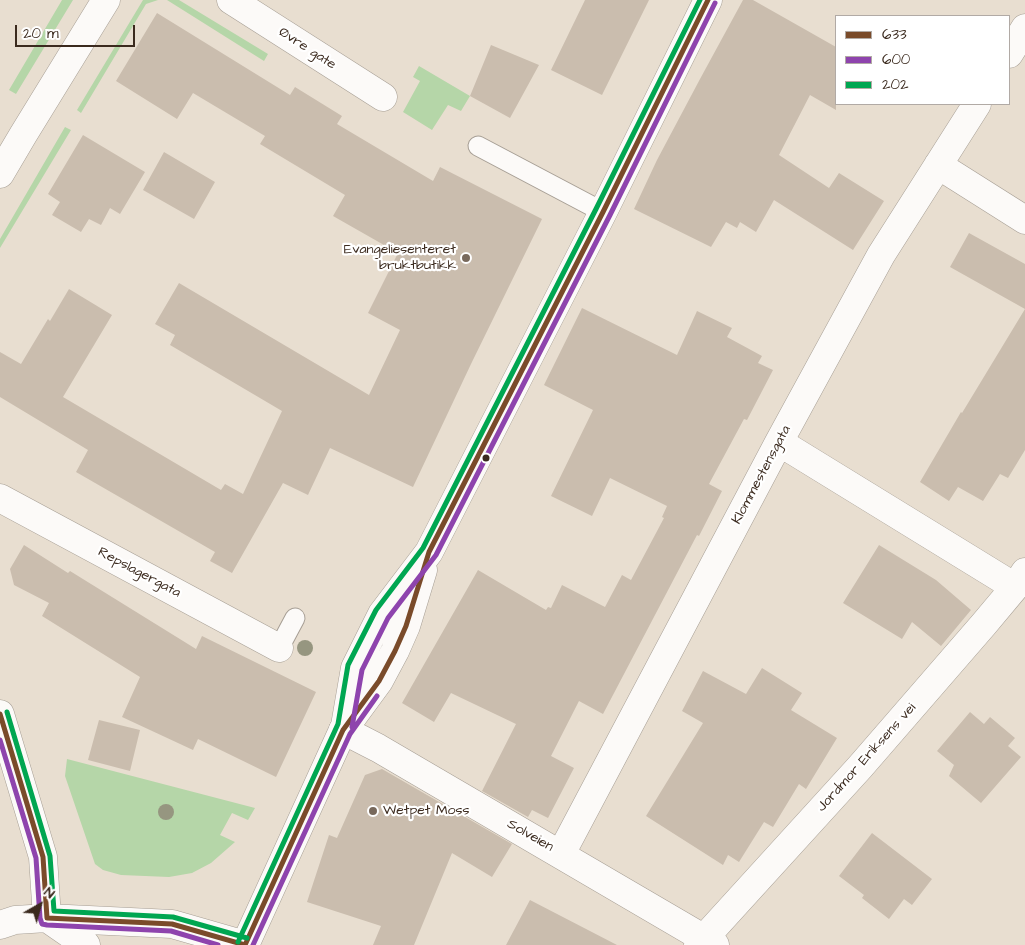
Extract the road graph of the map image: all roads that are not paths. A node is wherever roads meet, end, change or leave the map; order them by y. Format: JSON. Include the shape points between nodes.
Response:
{"nodes":[{"id":1,"x":106,"y":0,"type":"edge"},
{"id":2,"x":231,"y":0,"type":"edge"},
{"id":3,"x":708,"y":0,"type":"edge"},
{"id":4,"x":1025,"y":28,"type":"edge"},
{"id":5,"x":1010,"y":52,"type":"edge"},
{"id":6,"x":383,"y":97,"type":"dead end"},
{"id":7,"x":976,"y":105,"type":"edge"},
{"id":8,"x":478,"y":146,"type":"dead end"},
{"id":9,"x":938,"y":165,"type":"junction"},
{"id":10,"x":0,"y":174,"type":"edge"},
{"id":11,"x":603,"y":212,"type":"junction"},
{"id":12,"x":1025,"y":220,"type":"edge"},
{"id":13,"x":779,"y":442,"type":"junction"},
{"id":14,"x":0,"y":498,"type":"edge"},
{"id":15,"x":1020,"y":580,"type":"edge"},
{"id":16,"x":295,"y":618,"type":"dead end"},
{"id":17,"x":278,"y":648,"type":"joint"},
{"id":18,"x":0,"y":714,"type":"edge"},
{"id":19,"x":344,"y":728,"type":"junction"},
{"id":20,"x":561,"y":854,"type":"junction"},
{"id":21,"x":47,"y":918,"type":"junction"},
{"id":22,"x":0,"y":925,"type":"edge"},
{"id":23,"x":706,"y":943,"type":"edge"},
{"id":24,"x":86,"y":945,"type":"edge"},
{"id":25,"x":245,"y":945,"type":"edge"}],
"edges":[{"from":1,"to":10,"type":"street"},
{"from":2,"to":6,"type":"street","name":"Øvre gate"},
{"from":3,"to":11,"type":"street"},
{"from":4,"to":5,"type":"street"},
{"from":7,"to":9,"type":"street","name":"Klommestensgata"},
{"from":8,"to":11,"type":"lane"},
{"from":9,"to":12,"type":"street"},
{"from":9,"to":13,"type":"street","name":"Klommestensgata","via":[[881,255]]},
{"from":11,"to":19,"type":"street","via":[[429,552],[382,614],[355,668]]},
{"from":13,"to":15,"type":"street"},
{"from":13,"to":20,"type":"street","name":"Klommestensgata"},
{"from":14,"to":17,"type":"street","name":"Repslagergata"},
{"from":15,"to":23,"type":"street","name":"Jordmor Eriksens vei"},
{"from":16,"to":17,"type":"lane"},
{"from":18,"to":21,"type":"street","via":[[42,857]]},
{"from":19,"to":20,"type":"street","name":"Solveien"},
{"from":19,"to":25,"type":"street"},
{"from":20,"to":23,"type":"street","name":"Solveien"},
{"from":21,"to":22,"type":"street","via":[[15,920]]},
{"from":21,"to":24,"type":"street"},
{"from":21,"to":25,"type":"street","via":[[172,924]]}]}
